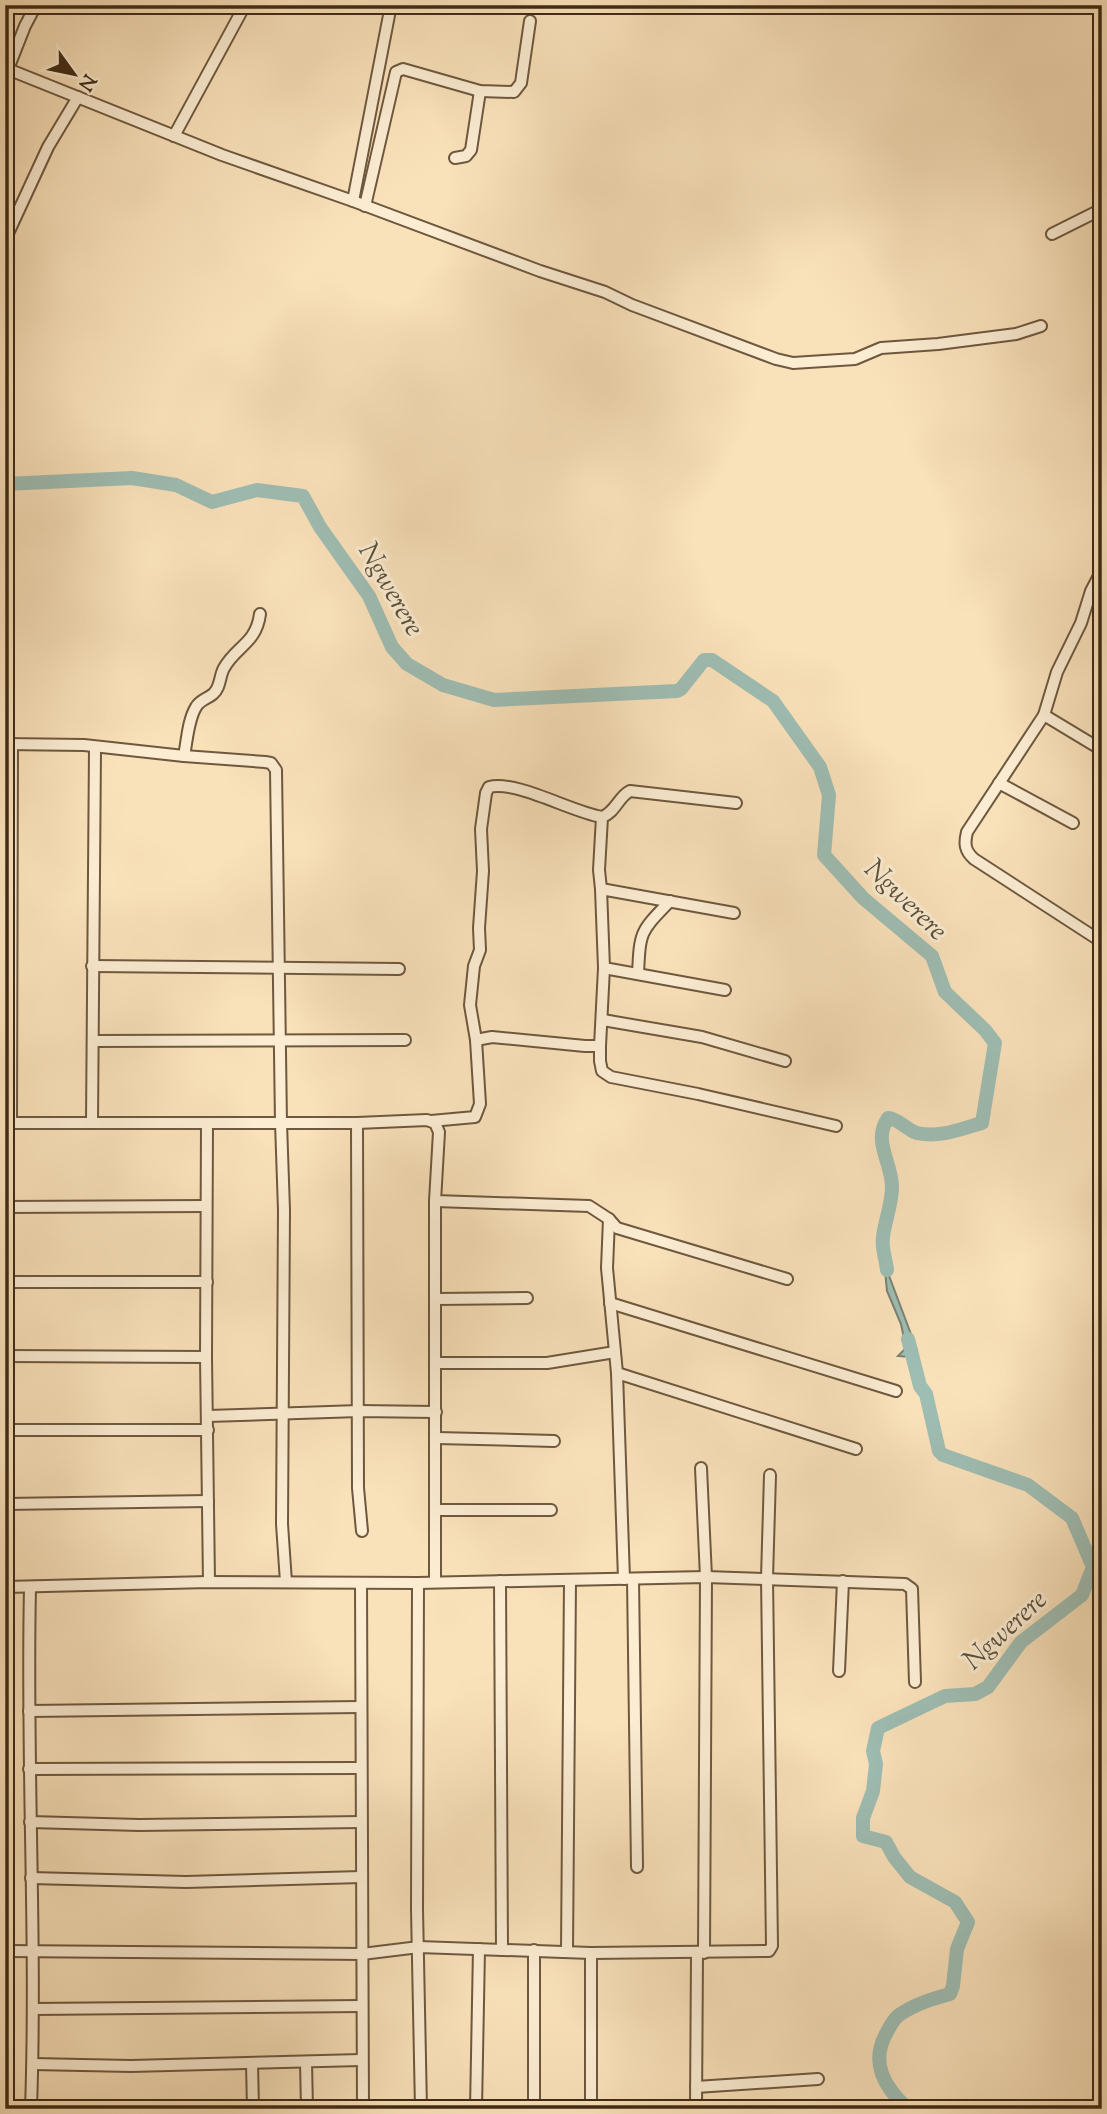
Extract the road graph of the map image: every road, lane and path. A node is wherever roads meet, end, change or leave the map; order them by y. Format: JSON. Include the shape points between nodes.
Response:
{"nodes":[{"id":1,"x":36,"y":5,"type":"edge"},
{"id":2,"x":245,"y":5,"type":"edge"},
{"id":3,"x":391,"y":5,"type":"edge"},
{"id":4,"x":530,"y":21,"type":"dead end"},
{"id":5,"x":6,"y":68,"type":"edge"},
{"id":6,"x":481,"y":90,"type":"junction"},
{"id":7,"x":78,"y":97,"type":"junction"},
{"id":8,"x":174,"y":136,"type":"junction"},
{"id":9,"x":455,"y":158,"type":"dead end"},
{"id":10,"x":353,"y":201,"type":"junction"},
{"id":11,"x":365,"y":206,"type":"junction"},
{"id":12,"x":1102,"y":209,"type":"edge"},
{"id":13,"x":1052,"y":234,"type":"dead end"},
{"id":14,"x":5,"y":240,"type":"edge"},
{"id":15,"x":1041,"y":326,"type":"dead end"},
{"id":16,"x":1102,"y":570,"type":"edge"},
{"id":17,"x":260,"y":614,"type":"dead end"},
{"id":18,"x":1044,"y":715,"type":"junction"},
{"id":19,"x":9,"y":744,"type":"edge"},
{"id":20,"x":95,"y":748,"type":"junction"},
{"id":21,"x":1102,"y":750,"type":"edge"},
{"id":22,"x":184,"y":756,"type":"junction"},
{"id":23,"x":999,"y":783,"type":"junction"},
{"id":24,"x":736,"y":803,"type":"dead end"},
{"id":25,"x":603,"y":817,"type":"junction"},
{"id":26,"x":1073,"y":823,"type":"dead end"},
{"id":27,"x":601,"y":889,"type":"junction"},
{"id":28,"x":670,"y":901,"type":"junction"},
{"id":29,"x":734,"y":912,"type":"dead end"},
{"id":30,"x":1102,"y":942,"type":"edge"},
{"id":31,"x":92,"y":966,"type":"junction"},
{"id":32,"x":280,"y":967,"type":"junction"},
{"id":33,"x":604,"y":968,"type":"junction"},
{"id":34,"x":399,"y":969,"type":"dead end"},
{"id":35,"x":638,"y":974,"type":"junction"},
{"id":36,"x":725,"y":990,"type":"dead end"},
{"id":37,"x":603,"y":1020,"type":"junction"},
{"id":38,"x":280,"y":1039,"type":"junction"},
{"id":39,"x":405,"y":1040,"type":"dead end"},
{"id":40,"x":476,"y":1040,"type":"junction"},
{"id":41,"x":93,"y":1041,"type":"junction"},
{"id":42,"x":600,"y":1046,"type":"junction"},
{"id":43,"x":785,"y":1061,"type":"dead end"},
{"id":44,"x":431,"y":1121,"type":"junction"},
{"id":45,"x":92,"y":1122,"type":"junction"},
{"id":46,"x":8,"y":1123,"type":"edge"},
{"id":47,"x":281,"y":1123,"type":"junction"},
{"id":48,"x":358,"y":1123,"type":"junction"},
{"id":49,"x":207,"y":1124,"type":"junction"},
{"id":50,"x":836,"y":1126,"type":"dead end"},
{"id":51,"x":435,"y":1201,"type":"junction"},
{"id":52,"x":206,"y":1206,"type":"junction"},
{"id":53,"x":5,"y":1207,"type":"edge"},
{"id":54,"x":609,"y":1219,"type":"junction"},
{"id":55,"x":787,"y":1279,"type":"dead end"},
{"id":56,"x":5,"y":1282,"type":"edge"},
{"id":57,"x":207,"y":1282,"type":"junction"},
{"id":58,"x":527,"y":1298,"type":"dead end"},
{"id":59,"x":436,"y":1299,"type":"junction"},
{"id":60,"x":610,"y":1303,"type":"junction"},
{"id":61,"x":615,"y":1352,"type":"junction"},
{"id":62,"x":5,"y":1356,"type":"edge"},
{"id":63,"x":206,"y":1357,"type":"junction"},
{"id":64,"x":436,"y":1363,"type":"junction"},
{"id":65,"x":617,"y":1373,"type":"junction"},
{"id":66,"x":896,"y":1391,"type":"dead end"},
{"id":67,"x":359,"y":1411,"type":"junction"},
{"id":68,"x":436,"y":1412,"type":"junction"},
{"id":69,"x":283,"y":1415,"type":"junction"},
{"id":70,"x":208,"y":1416,"type":"junction"},
{"id":71,"x":5,"y":1430,"type":"edge"},
{"id":72,"x":208,"y":1430,"type":"junction"},
{"id":73,"x":437,"y":1438,"type":"junction"},
{"id":74,"x":554,"y":1441,"type":"dead end"},
{"id":75,"x":856,"y":1449,"type":"dead end"},
{"id":76,"x":701,"y":1468,"type":"dead end"},
{"id":77,"x":770,"y":1475,"type":"dead end"},
{"id":78,"x":208,"y":1501,"type":"junction"},
{"id":79,"x":5,"y":1504,"type":"edge"},
{"id":80,"x":435,"y":1510,"type":"junction"},
{"id":81,"x":551,"y":1510,"type":"dead end"},
{"id":82,"x":362,"y":1531,"type":"dead end"},
{"id":83,"x":706,"y":1577,"type":"junction"},
{"id":84,"x":768,"y":1578,"type":"junction"},
{"id":85,"x":629,"y":1579,"type":"junction"},
{"id":86,"x":570,"y":1580,"type":"junction"},
{"id":87,"x":435,"y":1581,"type":"junction"},
{"id":88,"x":500,"y":1581,"type":"junction"},
{"id":89,"x":843,"y":1581,"type":"junction"},
{"id":90,"x":209,"y":1582,"type":"junction"},
{"id":91,"x":286,"y":1582,"type":"junction"},
{"id":92,"x":361,"y":1583,"type":"junction"},
{"id":93,"x":418,"y":1583,"type":"junction"},
{"id":94,"x":5,"y":1587,"type":"edge"},
{"id":95,"x":30,"y":1588,"type":"junction"},
{"id":96,"x":839,"y":1671,"type":"dead end"},
{"id":97,"x":915,"y":1682,"type":"dead end"},
{"id":98,"x":361,"y":1707,"type":"junction"},
{"id":99,"x":29,"y":1711,"type":"junction"},
{"id":100,"x":361,"y":1768,"type":"junction"},
{"id":101,"x":29,"y":1769,"type":"junction"},
{"id":102,"x":30,"y":1822,"type":"junction"},
{"id":103,"x":361,"y":1822,"type":"junction"},
{"id":104,"x":637,"y":1867,"type":"dead end"},
{"id":105,"x":361,"y":1877,"type":"junction"},
{"id":106,"x":31,"y":1878,"type":"junction"},
{"id":107,"x":419,"y":1947,"type":"junction"},
{"id":108,"x":479,"y":1950,"type":"junction"},
{"id":109,"x":502,"y":1950,"type":"junction"},
{"id":110,"x":534,"y":1950,"type":"junction"},
{"id":111,"x":5,"y":1951,"type":"edge"},
{"id":112,"x":32,"y":1951,"type":"junction"},
{"id":113,"x":567,"y":1951,"type":"junction"},
{"id":114,"x":591,"y":1953,"type":"junction"},
{"id":115,"x":700,"y":1953,"type":"junction"},
{"id":116,"x":362,"y":1954,"type":"junction"},
{"id":117,"x":362,"y":2006,"type":"junction"},
{"id":118,"x":33,"y":2009,"type":"junction"},
{"id":119,"x":361,"y":2060,"type":"junction"},
{"id":120,"x":306,"y":2062,"type":"junction"},
{"id":121,"x":252,"y":2063,"type":"junction"},
{"id":122,"x":33,"y":2064,"type":"junction"},
{"id":123,"x":818,"y":2079,"type":"dead end"},
{"id":124,"x":695,"y":2087,"type":"junction"},
{"id":125,"x":32,"y":2109,"type":"edge"},
{"id":126,"x":253,"y":2109,"type":"edge"},
{"id":127,"x":307,"y":2109,"type":"edge"},
{"id":128,"x":363,"y":2109,"type":"edge"},
{"id":129,"x":421,"y":2109,"type":"edge"},
{"id":130,"x":476,"y":2109,"type":"edge"},
{"id":131,"x":534,"y":2109,"type":"edge"},
{"id":132,"x":591,"y":2109,"type":"edge"},
{"id":133,"x":696,"y":2109,"type":"edge"}],
"edges":[{"from":1,"to":5,"type":"street"},
{"from":2,"to":8,"type":"street"},
{"from":3,"to":10,"type":"street"},
{"from":4,"to":6,"type":"street","via":[[520,88],[514,92]]},
{"from":5,"to":7,"type":"street"},
{"from":6,"to":9,"type":"street","via":[[471,150]]},
{"from":6,"to":11,"type":"street","via":[[403,69],[396,72]]},
{"from":7,"to":8,"type":"street"},
{"from":7,"to":14,"type":"street","via":[[48,147]]},
{"from":8,"to":10,"type":"street"},
{"from":10,"to":11,"type":"street"},
{"from":11,"to":15,"type":"street","via":[[793,363],[855,359],[881,348],[1016,334]]},
{"from":12,"to":13,"type":"street"},
{"from":16,"to":18,"type":"street","via":[[1057,672]]},
{"from":17,"to":22,"type":"street","via":[[254,636],[224,667],[214,694],[195,709]]},
{"from":18,"to":21,"type":"street"},
{"from":18,"to":23,"type":"street"},
{"from":19,"to":20,"type":"street"},
{"from":19,"to":46,"type":"street"},
{"from":20,"to":22,"type":"street"},
{"from":20,"to":31,"type":"street"},
{"from":22,"to":32,"type":"street","via":[[275,766]]},
{"from":23,"to":26,"type":"street"},
{"from":23,"to":30,"type":"street","via":[[967,832],[965,848]]},
{"from":24,"to":25,"type":"street","via":[[630,790]]},
{"from":25,"to":27,"type":"street"},
{"from":25,"to":40,"type":"street","via":[[497,785],[489,787],[481,829],[480,950],[470,1005]]},
{"from":27,"to":28,"type":"street"},
{"from":27,"to":33,"type":"street"},
{"from":28,"to":29,"type":"street"},
{"from":28,"to":35,"type":"street","via":[[644,928]]},
{"from":31,"to":32,"type":"street"},
{"from":31,"to":41,"type":"street"},
{"from":32,"to":34,"type":"street"},
{"from":32,"to":38,"type":"street"},
{"from":33,"to":35,"type":"street"},
{"from":33,"to":37,"type":"street"},
{"from":35,"to":36,"type":"street"},
{"from":37,"to":42,"type":"street"},
{"from":37,"to":43,"type":"street","via":[[702,1037]]},
{"from":38,"to":39,"type":"street"},
{"from":38,"to":41,"type":"street"},
{"from":38,"to":47,"type":"street"},
{"from":40,"to":42,"type":"street","via":[[492,1037]]},
{"from":40,"to":44,"type":"street","via":[[480,1104],[475,1117]]},
{"from":41,"to":45,"type":"street"},
{"from":42,"to":50,"type":"street","via":[[602,1071],[611,1077]]},
{"from":44,"to":48,"type":"street"},
{"from":44,"to":51,"type":"street","via":[[439,1132]]},
{"from":45,"to":46,"type":"street"},
{"from":45,"to":49,"type":"street"},
{"from":47,"to":48,"type":"street"},
{"from":47,"to":49,"type":"street"},
{"from":47,"to":69,"type":"street"},
{"from":48,"to":67,"type":"street"},
{"from":49,"to":52,"type":"street"},
{"from":51,"to":54,"type":"street","via":[[589,1206]]},
{"from":51,"to":59,"type":"street"},
{"from":52,"to":53,"type":"street"},
{"from":52,"to":57,"type":"street"},
{"from":54,"to":55,"type":"street","via":[[617,1228]]},
{"from":54,"to":60,"type":"street"},
{"from":56,"to":57,"type":"street"},
{"from":57,"to":63,"type":"street"},
{"from":58,"to":59,"type":"street"},
{"from":59,"to":64,"type":"street"},
{"from":60,"to":61,"type":"street"},
{"from":60,"to":66,"type":"street"},
{"from":61,"to":64,"type":"street","via":[[547,1363]]},
{"from":61,"to":65,"type":"street"},
{"from":62,"to":63,"type":"street"},
{"from":63,"to":70,"type":"street"},
{"from":64,"to":68,"type":"street"},
{"from":65,"to":75,"type":"street"},
{"from":65,"to":85,"type":"street"},
{"from":67,"to":68,"type":"street"},
{"from":67,"to":69,"type":"street"},
{"from":67,"to":82,"type":"street"},
{"from":68,"to":73,"type":"street"},
{"from":69,"to":70,"type":"street"},
{"from":69,"to":91,"type":"street"},
{"from":70,"to":72,"type":"street"},
{"from":71,"to":72,"type":"street"},
{"from":72,"to":78,"type":"street"},
{"from":73,"to":74,"type":"street"},
{"from":73,"to":80,"type":"street"},
{"from":76,"to":83,"type":"street"},
{"from":77,"to":84,"type":"street"},
{"from":78,"to":79,"type":"street"},
{"from":78,"to":90,"type":"street"},
{"from":80,"to":81,"type":"street"},
{"from":80,"to":87,"type":"street"},
{"from":83,"to":84,"type":"street"},
{"from":83,"to":85,"type":"street"},
{"from":83,"to":115,"type":"street"},
{"from":84,"to":89,"type":"street"},
{"from":84,"to":115,"type":"street","via":[[772,1947],[763,1953]]},
{"from":85,"to":86,"type":"street"},
{"from":85,"to":104,"type":"street"},
{"from":86,"to":88,"type":"street"},
{"from":86,"to":113,"type":"street"},
{"from":87,"to":88,"type":"street"},
{"from":87,"to":93,"type":"street"},
{"from":88,"to":109,"type":"street"},
{"from":89,"to":96,"type":"street"},
{"from":89,"to":97,"type":"street","via":[[912,1588]]},
{"from":90,"to":91,"type":"street"},
{"from":90,"to":95,"type":"street"},
{"from":91,"to":92,"type":"street"},
{"from":92,"to":93,"type":"street"},
{"from":92,"to":98,"type":"street"},
{"from":93,"to":107,"type":"street"},
{"from":94,"to":95,"type":"street"},
{"from":95,"to":99,"type":"street"},
{"from":98,"to":99,"type":"street"},
{"from":98,"to":100,"type":"street"},
{"from":99,"to":101,"type":"street"},
{"from":100,"to":101,"type":"street"},
{"from":100,"to":103,"type":"street"},
{"from":101,"to":102,"type":"street"},
{"from":102,"to":103,"type":"street"},
{"from":102,"to":106,"type":"street"},
{"from":103,"to":105,"type":"street"},
{"from":105,"to":106,"type":"street","via":[[186,1882]]},
{"from":105,"to":116,"type":"street"},
{"from":106,"to":112,"type":"street"},
{"from":107,"to":108,"type":"street"},
{"from":107,"to":116,"type":"street"},
{"from":107,"to":129,"type":"street"},
{"from":108,"to":109,"type":"street"},
{"from":108,"to":130,"type":"street"},
{"from":109,"to":110,"type":"street"},
{"from":110,"to":113,"type":"street"},
{"from":110,"to":131,"type":"street"},
{"from":111,"to":112,"type":"street"},
{"from":112,"to":116,"type":"street"},
{"from":112,"to":118,"type":"street"},
{"from":113,"to":114,"type":"street"},
{"from":114,"to":115,"type":"street"},
{"from":114,"to":132,"type":"street"},
{"from":115,"to":124,"type":"street"},
{"from":116,"to":117,"type":"street"},
{"from":117,"to":118,"type":"street"},
{"from":117,"to":119,"type":"street"},
{"from":118,"to":122,"type":"street"},
{"from":119,"to":120,"type":"street"},
{"from":119,"to":128,"type":"street"},
{"from":120,"to":121,"type":"street"},
{"from":120,"to":127,"type":"street"},
{"from":121,"to":122,"type":"street"},
{"from":121,"to":126,"type":"street"},
{"from":122,"to":125,"type":"street"},
{"from":123,"to":124,"type":"street"},
{"from":124,"to":133,"type":"street"}]}
